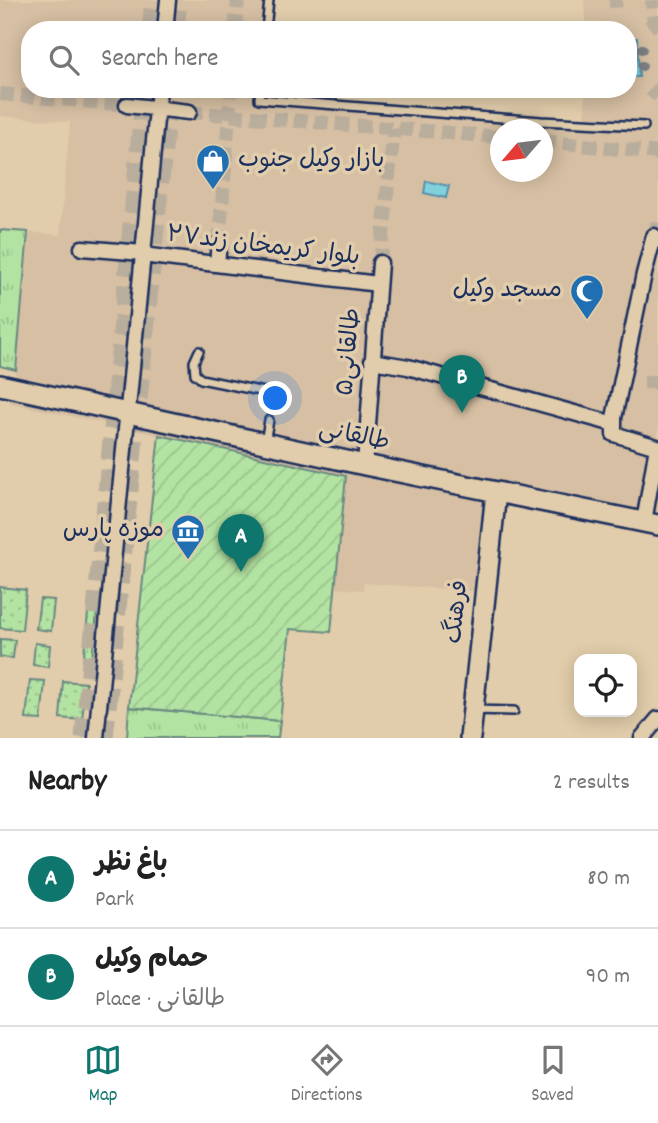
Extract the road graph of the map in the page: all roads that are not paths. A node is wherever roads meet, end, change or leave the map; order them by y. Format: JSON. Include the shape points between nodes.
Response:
{"nodes":[{"id":1,"x":168,"y":0,"type":"edge"},
{"id":2,"x":269,"y":0,"type":"edge"},
{"id":3,"x":166,"y":21,"type":"edge"},
{"id":4,"x":267,"y":21,"type":"edge"},
{"id":5,"x":158,"y":98,"type":"edge"},
{"id":6,"x":259,"y":98,"type":"edge"},
{"id":7,"x":127,"y":105,"type":"tunnel mouth"},
{"id":8,"x":157,"y":108,"type":"junction"},
{"id":9,"x":189,"y":112,"type":"tunnel mouth"},
{"id":10,"x":644,"y":126,"type":"dead end"},
{"id":11,"x":654,"y":236,"type":"dead end"},
{"id":12,"x":219,"y":244,"type":"tunnel mouth"},
{"id":13,"x":82,"y":248,"type":"dead end"},
{"id":14,"x":142,"y":254,"type":"junction"},
{"id":15,"x":217,"y":263,"type":"junction"},
{"id":16,"x":380,"y":263,"type":"tunnel mouth"},
{"id":17,"x":378,"y":284,"type":"junction"},
{"id":18,"x":199,"y":351,"type":"dead end"},
{"id":19,"x":372,"y":361,"type":"junction"},
{"id":20,"x":0,"y":385,"type":"edge"},
{"id":21,"x":273,"y":400,"type":"dead end"},
{"id":22,"x":126,"y":412,"type":"junction"},
{"id":23,"x":269,"y":421,"type":"dead end"},
{"id":24,"x":614,"y":424,"type":"junction"},
{"id":25,"x":265,"y":443,"type":"junction"},
{"id":26,"x":657,"y":447,"type":"edge"},
{"id":27,"x":365,"y":465,"type":"junction"},
{"id":28,"x":496,"y":492,"type":"junction"},
{"id":29,"x":651,"y":523,"type":"edge"},
{"id":30,"x":472,"y":710,"type":"junction"},
{"id":31,"x":514,"y":711,"type":"dead end"},
{"id":32,"x":657,"y":719,"type":"edge"},
{"id":33,"x":96,"y":738,"type":"edge"},
{"id":34,"x":470,"y":738,"type":"edge"},
{"id":35,"x":642,"y":738,"type":"edge"}],
"edges":[{"from":1,"to":3,"type":"street"},
{"from":2,"to":4,"type":"lane"},
{"from":5,"to":8,"type":"street"},
{"from":6,"to":10,"type":"lane"},
{"from":7,"to":8,"type":"street"},
{"from":8,"to":9,"type":"street"},
{"from":8,"to":14,"type":"street"},
{"from":11,"to":24,"type":"street"},
{"from":12,"to":15,"type":"street"},
{"from":13,"to":14,"type":"street","name":"بلوار کریمخان زند۲۷"},
{"from":14,"to":15,"type":"street","name":"بلوار کریمخان زند۲۷"},
{"from":14,"to":22,"type":"street"},
{"from":15,"to":17,"type":"street","name":"بلوار کریمخان زند۲۷"},
{"from":16,"to":17,"type":"street","name":"طالقانی۵"},
{"from":17,"to":19,"type":"street","name":"طالقانی۵"},
{"from":18,"to":21,"type":"lane","via":[[194,367],[201,379],[274,394]]},
{"from":19,"to":24,"type":"street"},
{"from":19,"to":27,"type":"street","name":"طالقانی۵"},
{"from":20,"to":22,"type":"street","name":"طالقانی"},
{"from":22,"to":25,"type":"street","name":"طالقانی"},
{"from":22,"to":33,"type":"street"},
{"from":23,"to":25,"type":"lane"},
{"from":24,"to":26,"type":"street","via":[[614,434]]},
{"from":25,"to":27,"type":"street","name":"طالقانی"},
{"from":26,"to":29,"type":"street"},
{"from":27,"to":28,"type":"street","name":"طالقانی"},
{"from":28,"to":29,"type":"street","name":"طالقانی"},
{"from":28,"to":30,"type":"street","name":"فرهنگ"},
{"from":30,"to":31,"type":"lane"},
{"from":30,"to":34,"type":"street","name":"فرهنگ"},
{"from":32,"to":35,"type":"street"}]}
